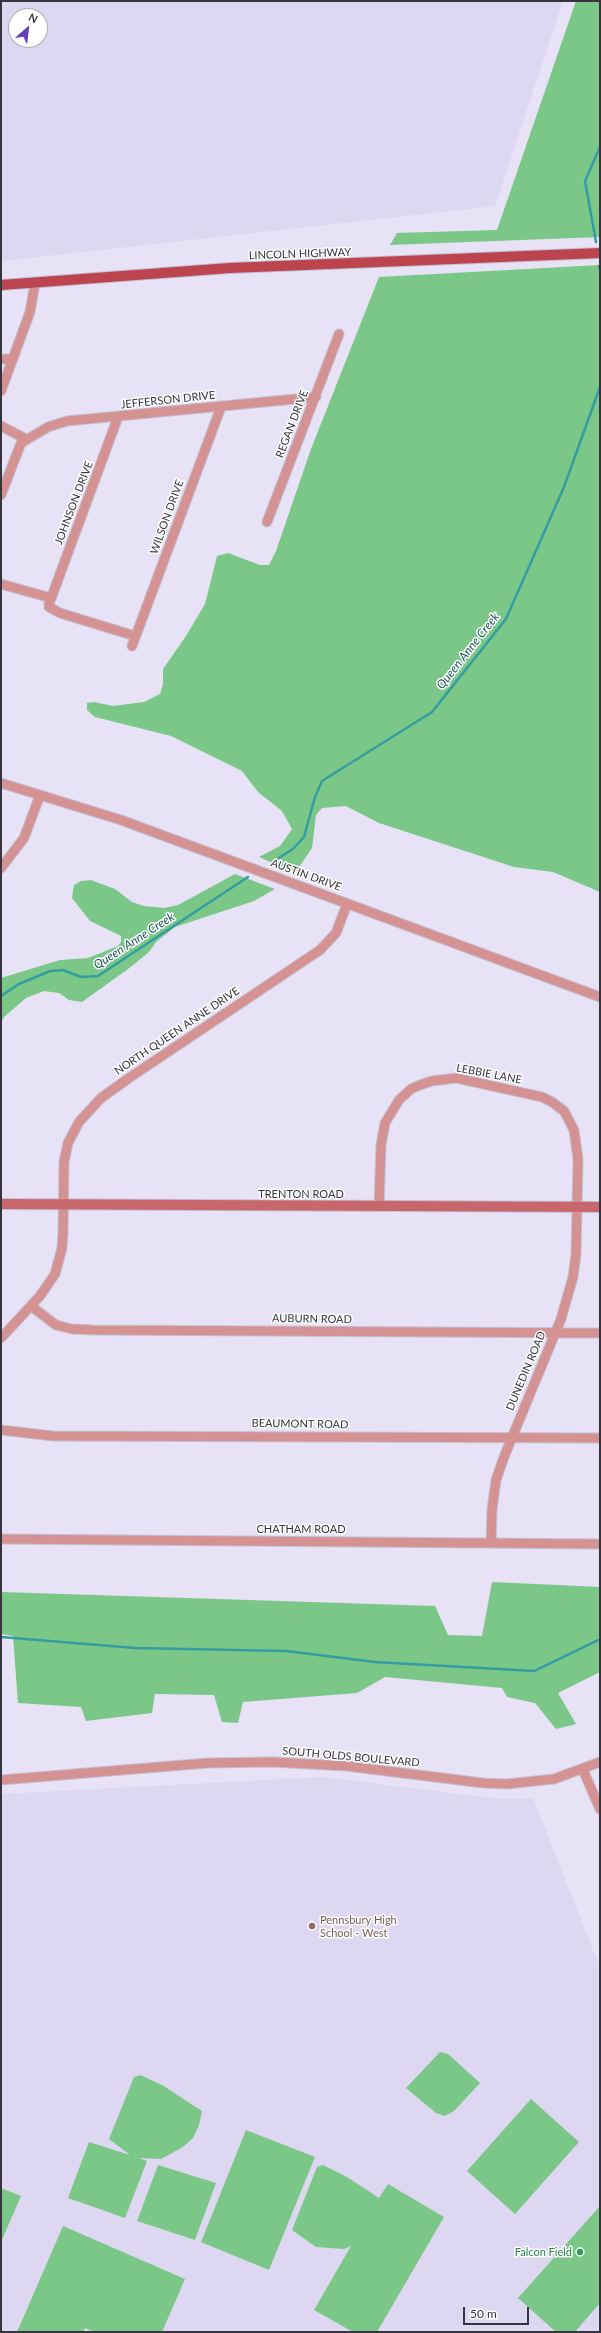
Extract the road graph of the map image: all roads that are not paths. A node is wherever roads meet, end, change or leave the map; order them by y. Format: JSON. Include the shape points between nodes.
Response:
{"nodes":[{"id":1,"x":600,"y":253,"type":"edge"},
{"id":2,"x":35,"y":283,"type":"junction"},
{"id":3,"x":1,"y":286,"type":"edge"},
{"id":4,"x":339,"y":334,"type":"dead end"},
{"id":5,"x":1,"y":359,"type":"edge"},
{"id":6,"x":13,"y":359,"type":"junction"},
{"id":7,"x":1,"y":391,"type":"edge"},
{"id":8,"x":316,"y":396,"type":"junction"},
{"id":9,"x":221,"y":407,"type":"junction"},
{"id":10,"x":118,"y":417,"type":"junction"},
{"id":11,"x":1,"y":426,"type":"edge"},
{"id":12,"x":26,"y":439,"type":"junction"},
{"id":13,"x":1,"y":495,"type":"edge"},
{"id":14,"x":267,"y":522,"type":"dead end"},
{"id":15,"x":1,"y":584,"type":"edge"},
{"id":16,"x":51,"y":598,"type":"junction"},
{"id":17,"x":135,"y":636,"type":"junction"},
{"id":18,"x":132,"y":646,"type":"dead end"},
{"id":19,"x":1,"y":784,"type":"edge"},
{"id":20,"x":40,"y":795,"type":"junction"},
{"id":21,"x":1,"y":868,"type":"edge"},
{"id":22,"x":347,"y":904,"type":"junction"},
{"id":23,"x":600,"y":997,"type":"edge"},
{"id":24,"x":1,"y":1204,"type":"edge"},
{"id":25,"x":62,"y":1204,"type":"junction"},
{"id":26,"x":379,"y":1206,"type":"junction"},
{"id":27,"x":576,"y":1207,"type":"junction"},
{"id":28,"x":600,"y":1207,"type":"edge"},
{"id":29,"x":31,"y":1306,"type":"junction"},
{"id":30,"x":555,"y":1333,"type":"junction"},
{"id":31,"x":600,"y":1333,"type":"edge"},
{"id":32,"x":1,"y":1338,"type":"edge"},
{"id":33,"x":1,"y":1430,"type":"edge"},
{"id":34,"x":512,"y":1437,"type":"junction"},
{"id":35,"x":600,"y":1438,"type":"edge"},
{"id":36,"x":1,"y":1539,"type":"edge"},
{"id":37,"x":491,"y":1543,"type":"junction"},
{"id":38,"x":600,"y":1544,"type":"edge"},
{"id":39,"x":600,"y":1762,"type":"edge"},
{"id":40,"x":583,"y":1770,"type":"junction"},
{"id":41,"x":1,"y":1780,"type":"edge"},
{"id":42,"x":600,"y":1809,"type":"edge"}],
"edges":[{"from":1,"to":2,"type":"main road","name":"LINCOLN HIGHWAY","via":[[230,268]]},
{"from":2,"to":3,"type":"main road","name":"LINCOLN HIGHWAY"},
{"from":2,"to":6,"type":"street","via":[[30,312]]},
{"from":4,"to":8,"type":"street","name":"REGAN DRIVE"},
{"from":5,"to":6,"type":"street"},
{"from":6,"to":7,"type":"street"},
{"from":8,"to":9,"type":"street","name":"JEFFERSON DRIVE"},
{"from":8,"to":14,"type":"street","name":"REGAN DRIVE"},
{"from":9,"to":10,"type":"street","name":"JEFFERSON DRIVE"},
{"from":9,"to":17,"type":"street","name":"WILSON DRIVE"},
{"from":10,"to":12,"type":"street","name":"JEFFERSON DRIVE","via":[[67,421],[48,427]]},
{"from":10,"to":16,"type":"street","name":"JOHNSON DRIVE"},
{"from":11,"to":12,"type":"street"},
{"from":12,"to":13,"type":"street","via":[[21,443],[14,458]]},
{"from":15,"to":16,"type":"street"},
{"from":16,"to":17,"type":"street","via":[[49,607],[60,612]]},
{"from":17,"to":18,"type":"street","name":"WILSON DRIVE"},
{"from":19,"to":20,"type":"street","name":"AUSTIN DRIVE"},
{"from":20,"to":21,"type":"street","via":[[24,838]]},
{"from":20,"to":22,"type":"street","name":"AUSTIN DRIVE","via":[[121,820]]},
{"from":22,"to":23,"type":"street","name":"AUSTIN DRIVE"},
{"from":22,"to":25,"type":"street","name":"NORTH QUEEN ANNE DRIVE","via":[[336,933],[320,950],[129,1078],[92,1107],[79,1122],[68,1143],[64,1162]]},
{"from":24,"to":25,"type":"main road","name":"TRENTON ROAD"},
{"from":25,"to":26,"type":"main road","name":"TRENTON ROAD"},
{"from":25,"to":29,"type":"street","name":"NORTH QUEEN ANNE DRIVE","via":[[63,1233],[60,1258],[49,1284]]},
{"from":26,"to":27,"type":"main road","name":"TRENTON ROAD"},
{"from":26,"to":27,"type":"street","name":"LEBBIE LANE","via":[[382,1132],[389,1114],[411,1089],[432,1080],[456,1078],[542,1097],[564,1111],[577,1141]]},
{"from":27,"to":28,"type":"main road","name":"TRENTON ROAD"},
{"from":27,"to":30,"type":"street","name":"DUNEDIN ROAD","via":[[573,1277]]},
{"from":29,"to":30,"type":"street","name":"AUBURN ROAD","via":[[56,1325],[72,1329]]},
{"from":29,"to":32,"type":"street","name":"NORTH QUEEN ANNE DRIVE"},
{"from":30,"to":31,"type":"street","name":"AUBURN ROAD"},
{"from":30,"to":34,"type":"street","name":"DUNEDIN ROAD"},
{"from":33,"to":34,"type":"street","name":"BEAUMONT ROAD","via":[[53,1436]]},
{"from":34,"to":35,"type":"street","name":"BEAUMONT ROAD"},
{"from":34,"to":37,"type":"street","name":"DUNEDIN ROAD","via":[[495,1486]]},
{"from":36,"to":37,"type":"street","name":"CHATHAM ROAD"},
{"from":37,"to":38,"type":"street","name":"CHATHAM ROAD"},
{"from":39,"to":40,"type":"street","name":"SOUTH OLDS BOULEVARD"},
{"from":40,"to":41,"type":"street","name":"SOUTH OLDS BOULEVARD","via":[[554,1779],[500,1784],[346,1766],[272,1762],[208,1763]]},
{"from":40,"to":42,"type":"street"}]}
